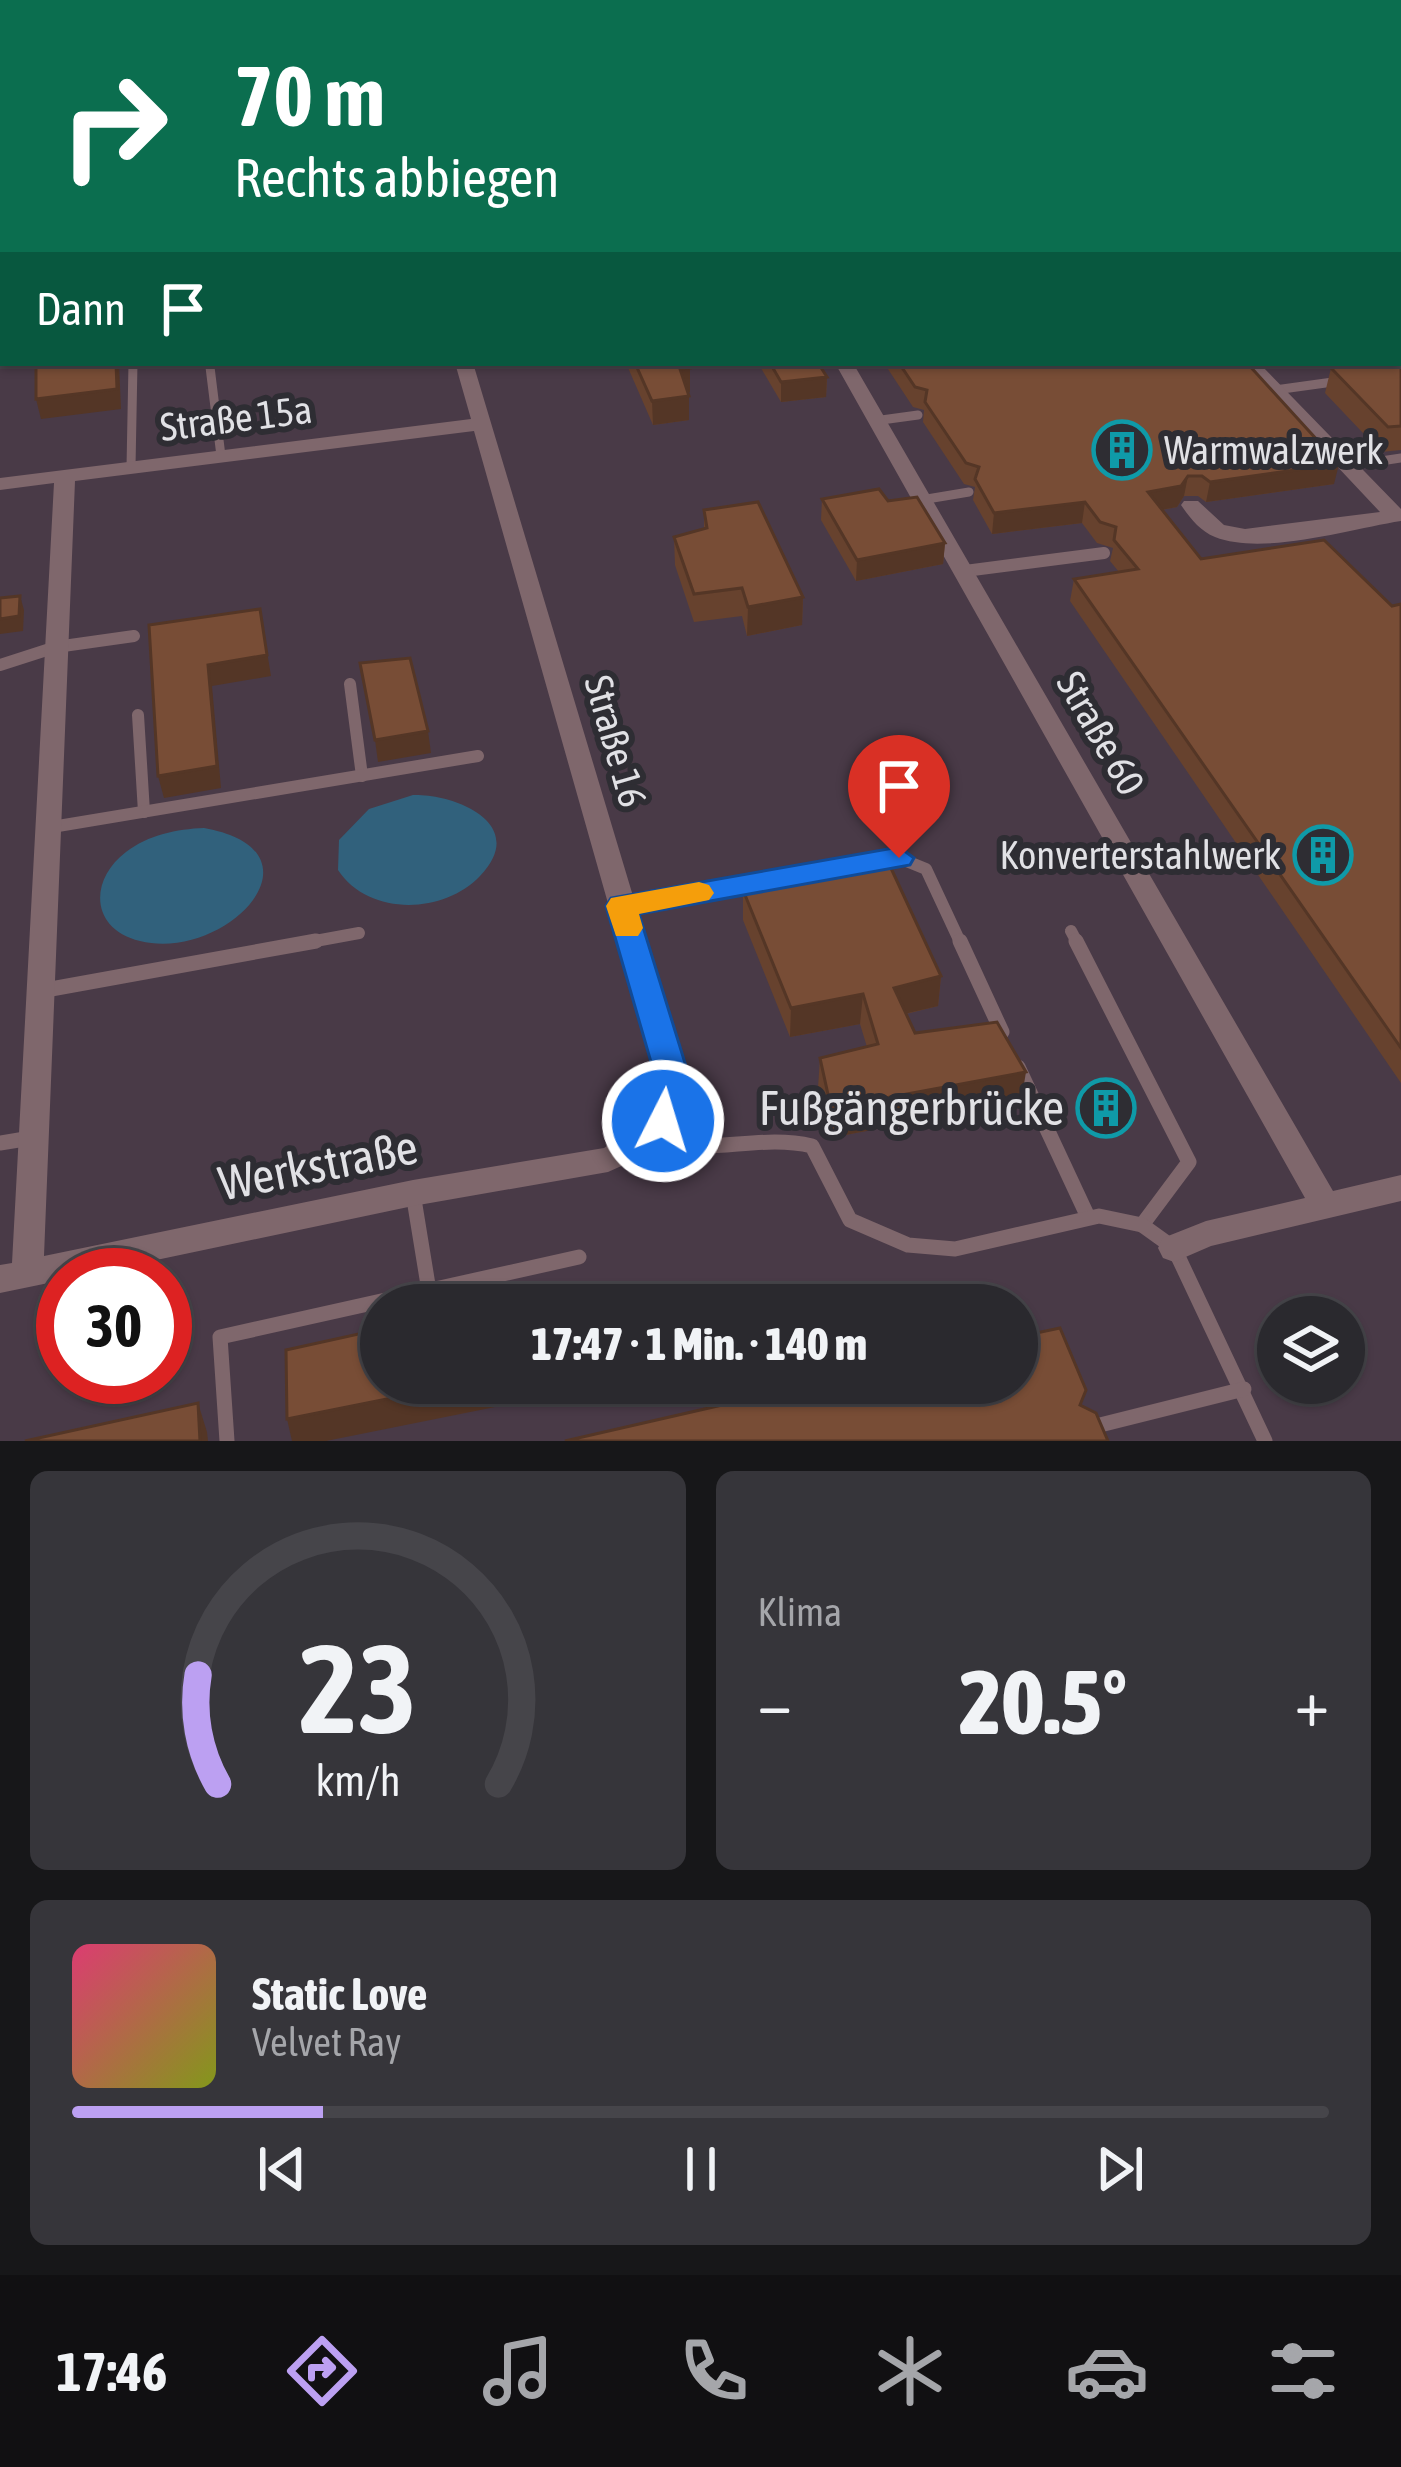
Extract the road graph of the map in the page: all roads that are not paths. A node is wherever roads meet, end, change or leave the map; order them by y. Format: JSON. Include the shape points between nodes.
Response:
{"nodes":[{"id":1,"x":133,"y":366,"type":"edge"},
{"id":2,"x":465,"y":366,"type":"edge"},
{"id":3,"x":846,"y":366,"type":"edge"},
{"id":4,"x":1252,"y":366,"type":"edge"},
{"id":5,"x":210,"y":367,"type":"dead end"},
{"id":6,"x":1359,"y":379,"type":"edge"},
{"id":7,"x":1275,"y":390,"type":"junction"},
{"id":8,"x":918,"y":415,"type":"dead end"},
{"id":9,"x":873,"y":421,"type":"junction"},
{"id":10,"x":480,"y":424,"type":"junction"},
{"id":11,"x":221,"y":456,"type":"junction"},
{"id":12,"x":1401,"y":458,"type":"edge"},
{"id":13,"x":1348,"y":466,"type":"junction"},
{"id":14,"x":131,"y":467,"type":"junction"},
{"id":15,"x":65,"y":476,"type":"junction"},
{"id":16,"x":0,"y":484,"type":"edge"},
{"id":17,"x":969,"y":492,"type":"dead end"},
{"id":18,"x":921,"y":500,"type":"junction"},
{"id":19,"x":1191,"y":505,"type":"dead end"},
{"id":20,"x":1398,"y":515,"type":"edge"},
{"id":21,"x":1104,"y":553,"type":"dead end"},
{"id":22,"x":964,"y":571,"type":"junction"},
{"id":23,"x":134,"y":636,"type":"dead end"},
{"id":24,"x":56,"y":647,"type":"junction"},
{"id":25,"x":0,"y":665,"type":"edge"},
{"id":26,"x":350,"y":684,"type":"dead end"},
{"id":27,"x":138,"y":715,"type":"dead end"},
{"id":28,"x":478,"y":756,"type":"dead end"},
{"id":29,"x":362,"y":776,"type":"junction"},
{"id":30,"x":144,"y":812,"type":"junction"},
{"id":31,"x":45,"y":829,"type":"junction"},
{"id":32,"x":621,"y":906,"type":"junction"},
{"id":33,"x":1071,"y":931,"type":"dead end"},
{"id":34,"x":359,"y":933,"type":"dead end"},
{"id":35,"x":38,"y":991,"type":"junction"},
{"id":36,"x":650,"y":1137,"type":"junction"},
{"id":37,"x":32,"y":1138,"type":"junction"},
{"id":38,"x":0,"y":1143,"type":"edge"},
{"id":39,"x":1401,"y":1188,"type":"edge"},
{"id":40,"x":412,"y":1193,"type":"junction"},
{"id":41,"x":1325,"y":1205,"type":"junction"},
{"id":42,"x":1088,"y":1217,"type":"junction"},
{"id":43,"x":1142,"y":1225,"type":"junction"},
{"id":44,"x":1174,"y":1248,"type":"junction"},
{"id":45,"x":579,"y":1257,"type":"dead end"},
{"id":46,"x":14,"y":1276,"type":"edge"},
{"id":47,"x":428,"y":1284,"type":"edge"},
{"id":48,"x":460,"y":1284,"type":"edge"},
{"id":49,"x":360,"y":1306,"type":"edge"},
{"id":50,"x":1244,"y":1389,"type":"junction"},
{"id":51,"x":1084,"y":1430,"type":"edge"},
{"id":52,"x":227,"y":1441,"type":"edge"},
{"id":53,"x":1265,"y":1441,"type":"edge"}],
"edges":[{"from":1,"to":14,"type":"lane"},
{"from":2,"to":10,"type":"street","name":"Straße 16"},
{"from":3,"to":9,"type":"street","name":"Straße 60"},
{"from":4,"to":7,"type":"street"},
{"from":5,"to":11,"type":"lane"},
{"from":6,"to":7,"type":"lane"},
{"from":7,"to":13,"type":"street"},
{"from":8,"to":9,"type":"lane"},
{"from":9,"to":18,"type":"street","name":"Straße 60"},
{"from":10,"to":11,"type":"street","name":"Straße 15a"},
{"from":10,"to":32,"type":"street","name":"Straße 16"},
{"from":11,"to":14,"type":"street","name":"Straße 15a"},
{"from":12,"to":13,"type":"lane"},
{"from":13,"to":20,"type":"street"},
{"from":14,"to":15,"type":"street","name":"Straße 15a"},
{"from":15,"to":16,"type":"street","name":"Straße 15a"},
{"from":15,"to":24,"type":"street"},
{"from":17,"to":18,"type":"lane"},
{"from":18,"to":22,"type":"street","name":"Straße 60"},
{"from":19,"to":20,"type":"street","via":[[1204,522],[1239,534]]},
{"from":21,"to":22,"type":"lane"},
{"from":22,"to":41,"type":"street","name":"Straße 60"},
{"from":23,"to":24,"type":"lane"},
{"from":24,"to":25,"type":"lane"},
{"from":24,"to":31,"type":"street"},
{"from":26,"to":29,"type":"lane"},
{"from":27,"to":30,"type":"lane"},
{"from":28,"to":29,"type":"lane"},
{"from":29,"to":30,"type":"lane"},
{"from":30,"to":31,"type":"lane"},
{"from":31,"to":35,"type":"street"},
{"from":32,"to":36,"type":"street","name":"Straße 16","via":[[672,1076],[671,1100]]},
{"from":32,"to":42,"type":"lane","via":[[899,858],[926,869]]},
{"from":33,"to":43,"type":"lane","via":[[1189,1162]]},
{"from":34,"to":35,"type":"lane"},
{"from":35,"to":37,"type":"street"},
{"from":36,"to":40,"type":"street","name":"Werkstraße","via":[[608,1160]]},
{"from":36,"to":42,"type":"lane","via":[[685,1150],[742,1139],[812,1146],[850,1220],[908,1245],[955,1249]]},
{"from":37,"to":38,"type":"lane"},
{"from":37,"to":46,"type":"street"},
{"from":39,"to":41,"type":"street"},
{"from":40,"to":46,"type":"street","name":"Werkstraße"},
{"from":40,"to":47,"type":"lane"},
{"from":41,"to":44,"type":"street"},
{"from":42,"to":43,"type":"lane"},
{"from":43,"to":44,"type":"lane"},
{"from":44,"to":50,"type":"lane"},
{"from":45,"to":48,"type":"lane"},
{"from":49,"to":52,"type":"lane","via":[[220,1337]]},
{"from":50,"to":51,"type":"lane"},
{"from":50,"to":53,"type":"lane"}]}
